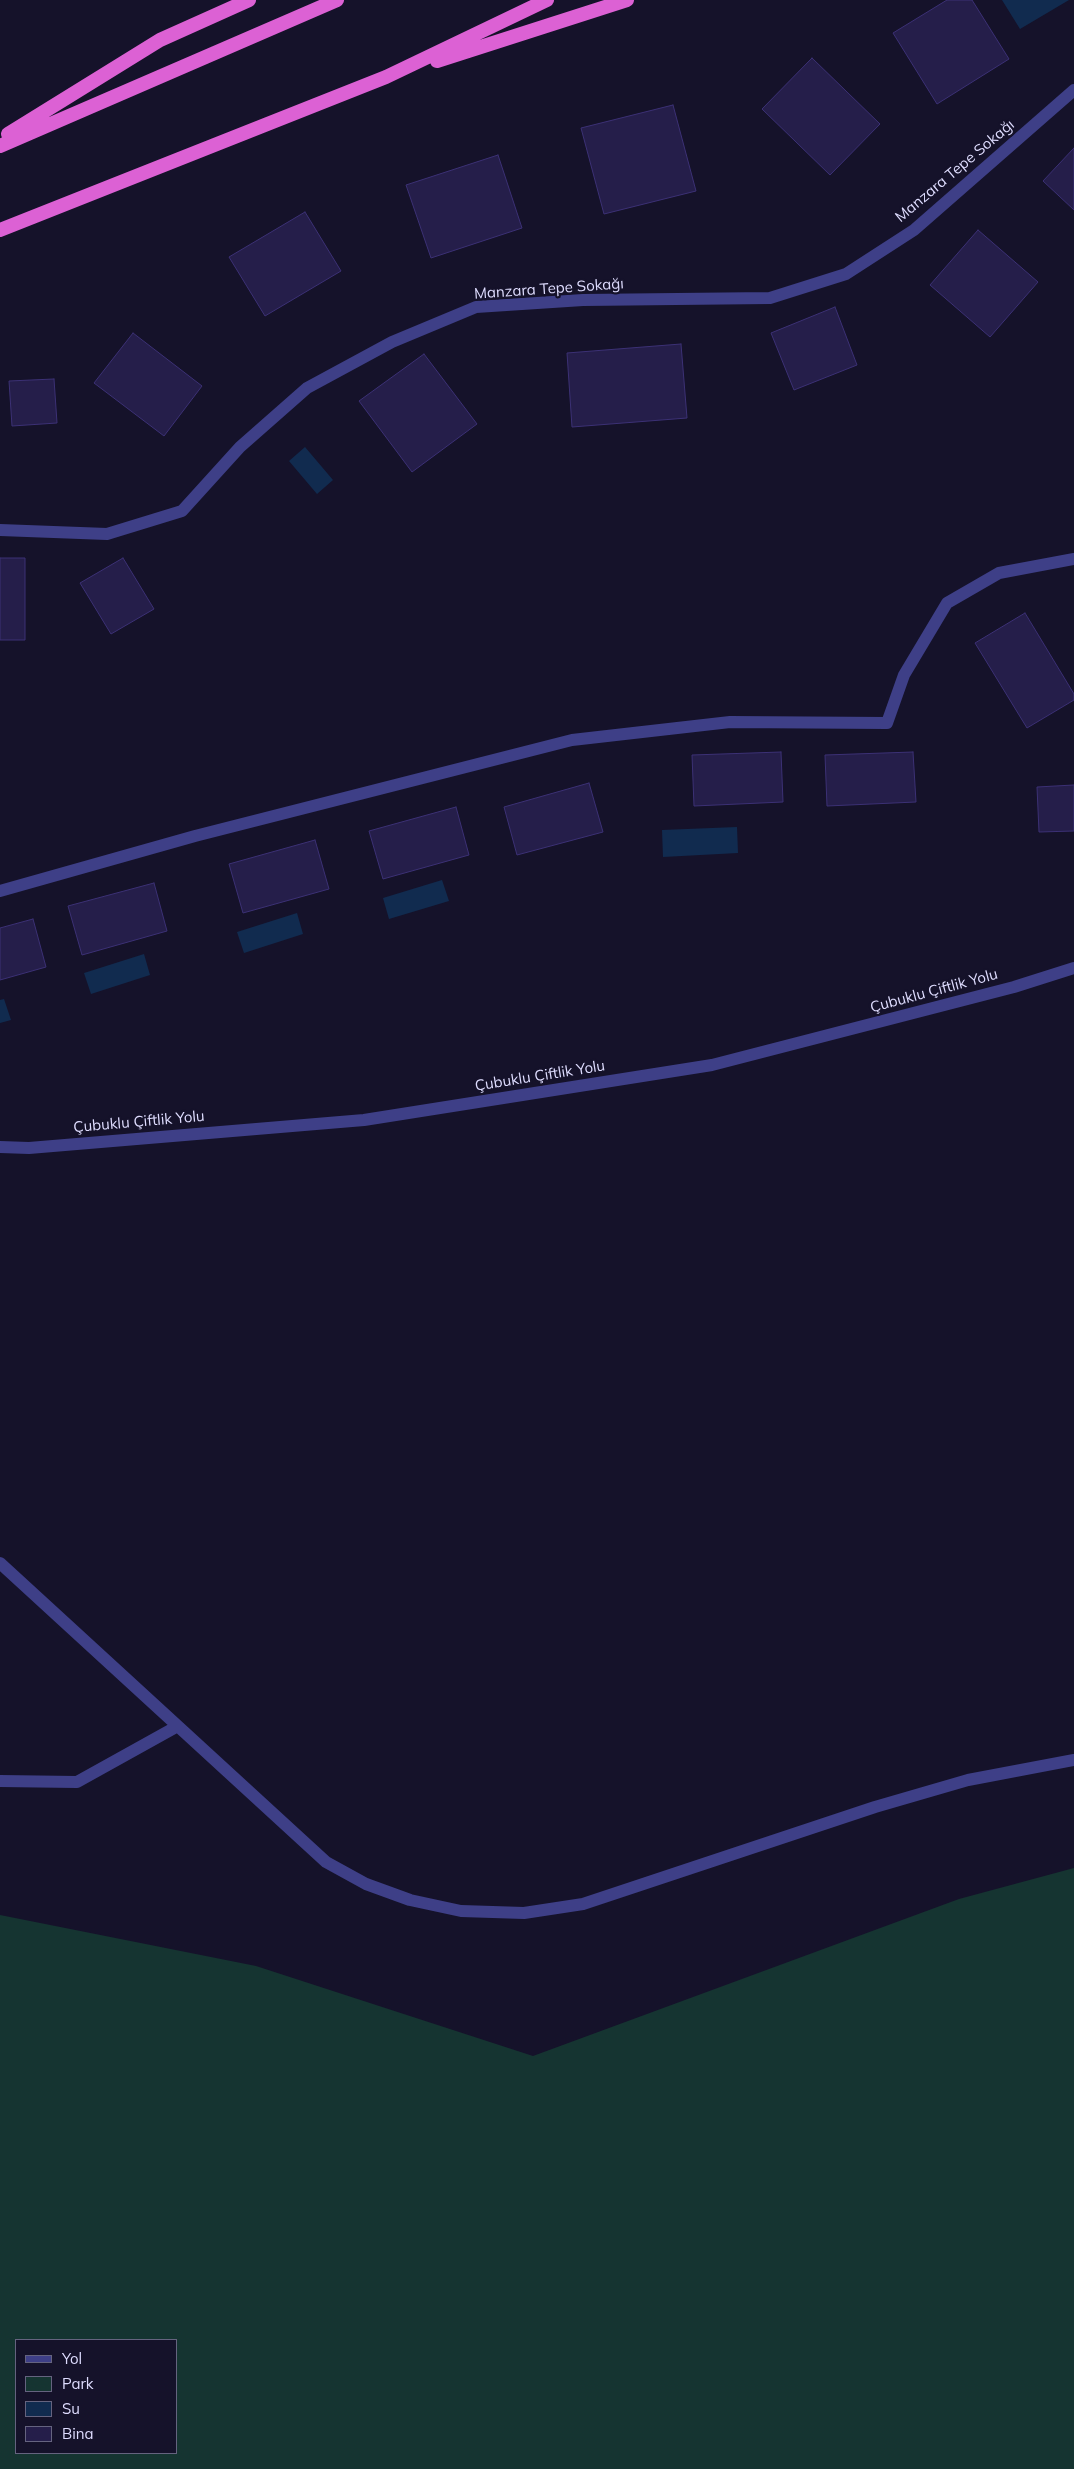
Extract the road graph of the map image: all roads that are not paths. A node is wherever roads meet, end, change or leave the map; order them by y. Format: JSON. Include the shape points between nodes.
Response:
{"nodes":[{"id":1,"x":250,"y":0,"type":"edge"},
{"id":2,"x":337,"y":0,"type":"edge"},
{"id":3,"x":547,"y":0,"type":"edge"},
{"id":4,"x":628,"y":0,"type":"edge"},
{"id":5,"x":386,"y":77,"type":"junction"},
{"id":6,"x":1074,"y":90,"type":"edge"},
{"id":7,"x":0,"y":140,"type":"edge"},
{"id":8,"x":0,"y":146,"type":"edge"},
{"id":9,"x":0,"y":230,"type":"edge"},
{"id":10,"x":0,"y":530,"type":"edge"},
{"id":11,"x":1074,"y":559,"type":"edge"},
{"id":12,"x":0,"y":890,"type":"edge"},
{"id":13,"x":1074,"y":968,"type":"edge"},
{"id":14,"x":0,"y":1147,"type":"edge"},
{"id":15,"x":0,"y":1563,"type":"edge"},
{"id":16,"x":176,"y":1727,"type":"junction"},
{"id":17,"x":1074,"y":1760,"type":"edge"},
{"id":18,"x":0,"y":1781,"type":"edge"}],
"edges":[{"from":1,"to":7,"type":"highway","via":[[160,40]]},
{"from":2,"to":8,"type":"highway"},
{"from":3,"to":5,"type":"highway"},
{"from":4,"to":5,"type":"highway"},
{"from":5,"to":9,"type":"highway"},
{"from":6,"to":10,"type":"street","name":"Manzara Tepe Sokağı","via":[[914,230],[846,274],[770,298],[582,300],[476,307],[392,342],[307,388],[240,447],[182,512],[107,534]]},
{"from":11,"to":12,"type":"street","via":[[999,573],[947,603],[904,675],[887,723],[730,722],[572,740],[195,836]]},
{"from":13,"to":14,"type":"street","name":"Çubuklu Çiftlik Yolu","via":[[1014,987],[712,1065],[364,1120],[30,1148]]},
{"from":15,"to":16,"type":"street"},
{"from":16,"to":17,"type":"street","via":[[326,1862],[366,1884],[410,1900],[470,1911],[524,1913],[582,1904],[968,1780]]},
{"from":16,"to":18,"type":"street","via":[[77,1782]]}]}
